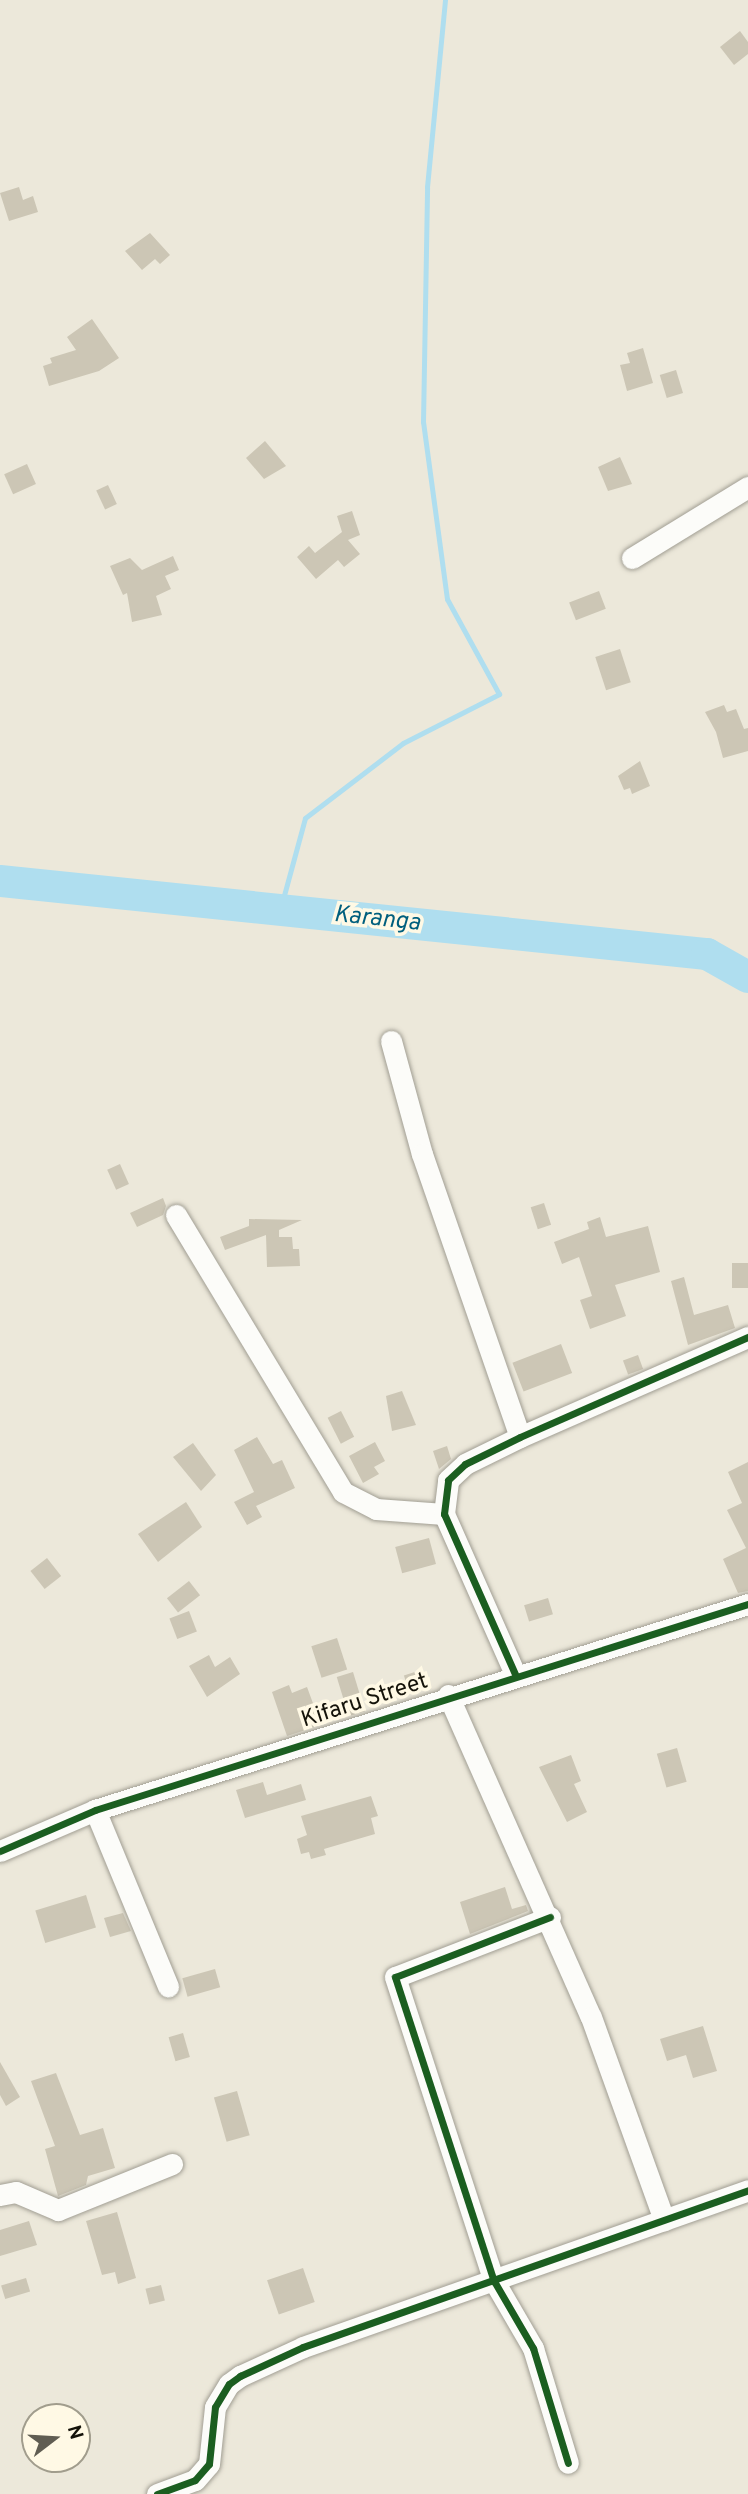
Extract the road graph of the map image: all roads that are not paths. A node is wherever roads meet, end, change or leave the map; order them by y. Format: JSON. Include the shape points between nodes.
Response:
{"nodes":[{"id":1,"x":748,"y":487,"type":"edge"},
{"id":2,"x":632,"y":558,"type":"dead end"},
{"id":3,"x":391,"y":1041,"type":"dead end"},
{"id":4,"x":176,"y":1215,"type":"dead end"},
{"id":5,"x":748,"y":1337,"type":"edge"},
{"id":6,"x":520,"y":1437,"type":"junction"},
{"id":7,"x":444,"y":1514,"type":"junction"},
{"id":8,"x":748,"y":1604,"type":"edge"},
{"id":9,"x":515,"y":1674,"type":"junction"},
{"id":10,"x":448,"y":1695,"type":"junction"},
{"id":11,"x":95,"y":1810,"type":"junction"},
{"id":12,"x":0,"y":1851,"type":"edge"},
{"id":13,"x":550,"y":1917,"type":"junction"},
{"id":14,"x":168,"y":1986,"type":"dead end"},
{"id":15,"x":172,"y":2164,"type":"dead end"},
{"id":16,"x":748,"y":2190,"type":"edge"},
{"id":17,"x":0,"y":2195,"type":"edge"},
{"id":18,"x":664,"y":2220,"type":"junction"},
{"id":19,"x":494,"y":2281,"type":"junction"},
{"id":20,"x":568,"y":2462,"type":"dead end"},
{"id":21,"x":157,"y":2494,"type":"edge"}],
"edges":[{"from":1,"to":2,"type":"street"},
{"from":3,"to":6,"type":"street","via":[[422,1154]]},
{"from":4,"to":7,"type":"street","via":[[343,1492],[376,1509]]},
{"from":5,"to":6,"type":"street"},
{"from":6,"to":7,"type":"street","via":[[465,1464],[448,1480]]},
{"from":7,"to":9,"type":"street"},
{"from":8,"to":9,"type":"street","name":"Kifaru Street"},
{"from":9,"to":10,"type":"street","name":"Kifaru Street"},
{"from":10,"to":11,"type":"street","name":"Kifaru Street"},
{"from":10,"to":13,"type":"street"},
{"from":11,"to":12,"type":"street","name":"Kifaru Street"},
{"from":11,"to":14,"type":"street"},
{"from":13,"to":18,"type":"street"},
{"from":13,"to":19,"type":"street","via":[[395,1977]]},
{"from":15,"to":17,"type":"street","via":[[58,2210],[16,2192]]},
{"from":16,"to":18,"type":"street"},
{"from":18,"to":19,"type":"street"},
{"from":19,"to":20,"type":"street","via":[[536,2355]]},
{"from":19,"to":21,"type":"street","via":[[303,2347],[240,2376],[229,2384],[215,2407],[209,2464],[195,2480]]}]}
